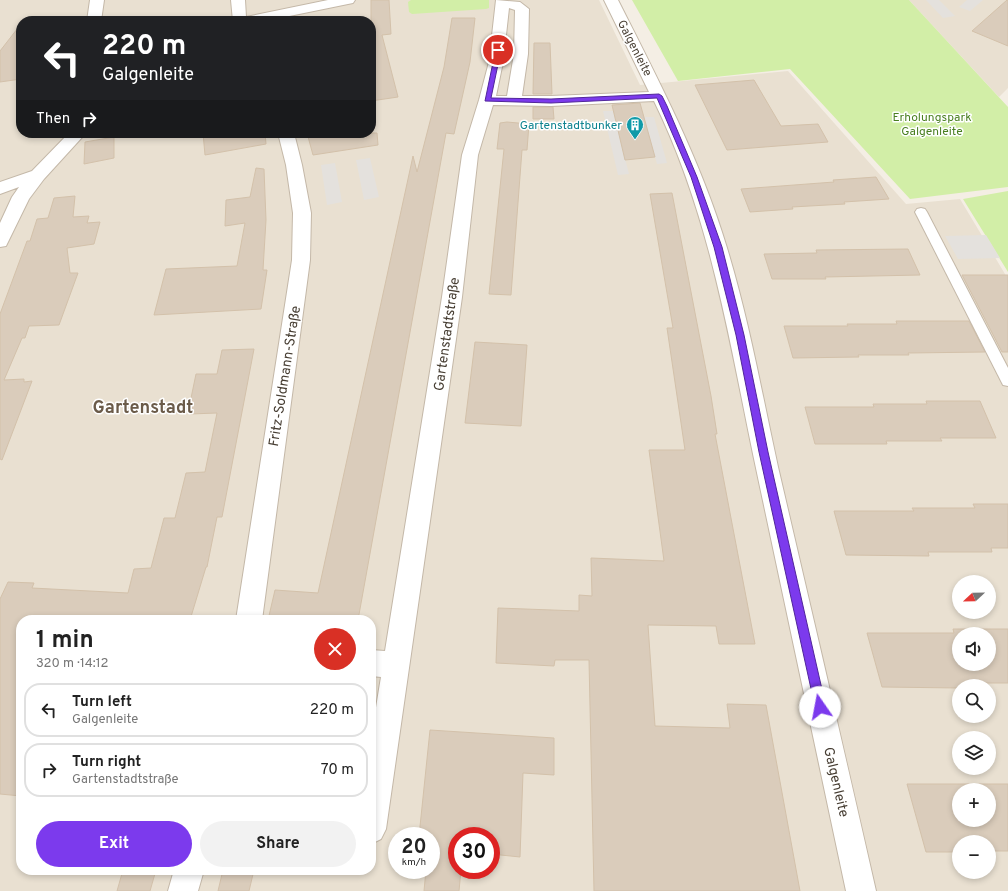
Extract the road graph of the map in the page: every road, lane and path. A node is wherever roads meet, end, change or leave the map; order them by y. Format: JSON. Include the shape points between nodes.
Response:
{"nodes":[{"id":1,"x":97,"y":0,"type":"edge"},
{"id":2,"x":238,"y":0,"type":"edge"},
{"id":3,"x":348,"y":0,"type":"edge"},
{"id":4,"x":611,"y":0,"type":"edge"},
{"id":5,"x":328,"y":1,"type":"edge"},
{"id":6,"x":503,"y":2,"type":"edge"},
{"id":7,"x":95,"y":16,"type":"edge"},
{"id":8,"x":240,"y":16,"type":"edge"},
{"id":9,"x":266,"y":16,"type":"edge"},
{"id":10,"x":659,"y":96,"type":"junction"},
{"id":11,"x":487,"y":100,"type":"junction"},
{"id":12,"x":514,"y":101,"type":"junction"},
{"id":13,"x":73,"y":138,"type":"edge"},
{"id":14,"x":287,"y":138,"type":"edge"},
{"id":15,"x":38,"y":175,"type":"junction"},
{"id":16,"x":0,"y":188,"type":"edge"},
{"id":17,"x":921,"y":212,"type":"dead end"},
{"id":18,"x":0,"y":241,"type":"edge"},
{"id":19,"x":1008,"y":381,"type":"edge"},
{"id":20,"x":250,"y":615,"type":"edge"},
{"id":21,"x":383,"y":664,"type":"edge"},
{"id":22,"x":376,"y":760,"type":"edge"},
{"id":23,"x":188,"y":875,"type":"edge"},
{"id":24,"x":183,"y":891,"type":"edge"},
{"id":25,"x":861,"y":891,"type":"edge"}],
"edges":[{"from":1,"to":7,"type":"street"},
{"from":2,"to":8,"type":"street"},
{"from":3,"to":5,"type":"street"},
{"from":4,"to":10,"type":"street","name":"Galgenleite"},
{"from":5,"to":9,"type":"street"},
{"from":6,"to":11,"type":"street","name":"Gartenstadtstraße","via":[[496,62]]},
{"from":6,"to":12,"type":"street","name":"Gartenstadtstraße","via":[[522,9],[521,54]]},
{"from":10,"to":12,"type":"street","name":"Galgenleite"},
{"from":10,"to":25,"type":"street","name":"Galgenleite","via":[[684,151],[718,247],[740,335]]},
{"from":11,"to":12,"type":"street","name":"Galgenleite"},
{"from":11,"to":21,"type":"street","name":"Gartenstadtstraße","via":[[470,155],[452,298]]},
{"from":13,"to":15,"type":"street"},
{"from":14,"to":20,"type":"street","name":"Fritz-Soldmann-Straße","via":[[302,213],[300,260]]},
{"from":15,"to":16,"type":"street"},
{"from":15,"to":18,"type":"street","via":[[21,197]]},
{"from":17,"to":19,"type":"lane"},
{"from":21,"to":22,"type":"street","name":"Gartenstadtstraße"},
{"from":23,"to":24,"type":"street"}]}
